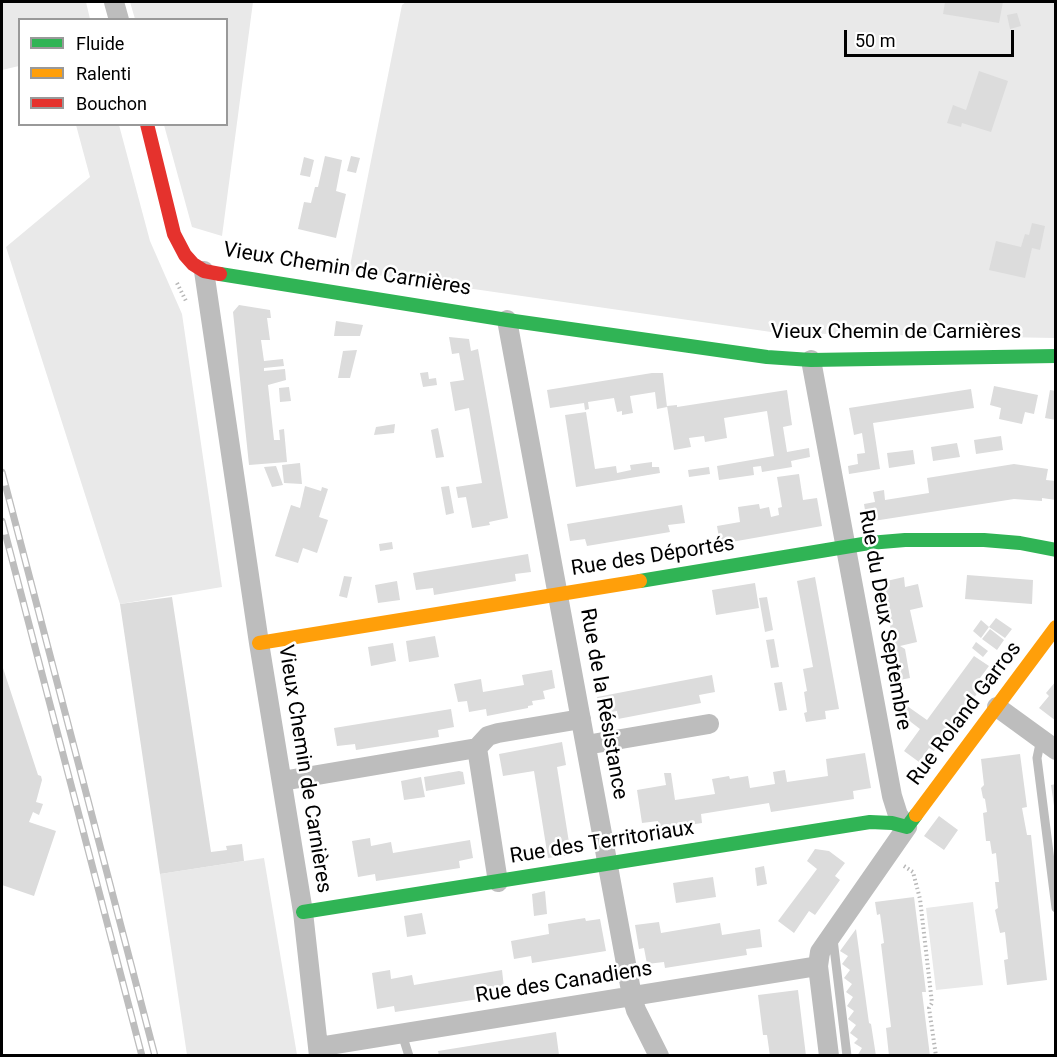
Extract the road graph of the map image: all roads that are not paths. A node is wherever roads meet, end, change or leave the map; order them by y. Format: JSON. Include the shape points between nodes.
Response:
{"nodes":[{"id":1,"x":114,"y":2,"type":"edge"},
{"id":2,"x":118,"y":18,"type":"edge"},
{"id":3,"x":147,"y":126,"type":"edge"},
{"id":4,"x":204,"y":271,"type":"junction"},
{"id":5,"x":507,"y":320,"type":"junction"},
{"id":6,"x":1056,"y":356,"type":"edge"},
{"id":7,"x":812,"y":360,"type":"junction"},
{"id":8,"x":847,"y":547,"type":"junction"},
{"id":9,"x":1056,"y":550,"type":"edge"},
{"id":10,"x":559,"y":594,"type":"junction"},
{"id":11,"x":1056,"y":627,"type":"edge"},
{"id":12,"x":259,"y":643,"type":"junction"},
{"id":13,"x":997,"y":707,"type":"junction"},
{"id":14,"x":581,"y":719,"type":"junction"},
{"id":15,"x":709,"y":724,"type":"dead end"},
{"id":16,"x":586,"y":745,"type":"junction"},
{"id":17,"x":1048,"y":745,"type":"edge"},
{"id":18,"x":477,"y":748,"type":"junction"},
{"id":19,"x":282,"y":781,"type":"junction"},
{"id":20,"x":908,"y":827,"type":"junction"},
{"id":21,"x":608,"y":863,"type":"junction"},
{"id":22,"x":498,"y":882,"type":"junction"},
{"id":23,"x":1056,"y":908,"type":"edge"},
{"id":24,"x":303,"y":912,"type":"junction"},
{"id":25,"x":832,"y":933,"type":"junction"},
{"id":26,"x":818,"y":966,"type":"junction"},
{"id":27,"x":632,"y":996,"type":"junction"},
{"id":28,"x":402,"y":1034,"type":"junction"},
{"id":29,"x":319,"y":1051,"type":"edge"},
{"id":30,"x":409,"y":1056,"type":"edge"},
{"id":31,"x":659,"y":1056,"type":"edge"},
{"id":32,"x":829,"y":1056,"type":"edge"},
{"id":33,"x":847,"y":1056,"type":"edge"}],
"edges":[{"from":1,"to":2,"type":"street"},
{"from":3,"to":4,"type":"street","via":[[174,234],[185,255]]},
{"from":4,"to":5,"type":"street","name":"Vieux Chemin de Carnières"},
{"from":4,"to":12,"type":"street","name":"Vieux Chemin de Carnières"},
{"from":5,"to":7,"type":"street","name":"Vieux Chemin de Carnières","via":[[749,356]]},
{"from":5,"to":10,"type":"street","name":"Rue de la Résistance"},
{"from":6,"to":7,"type":"street","name":"Vieux Chemin de Carnières"},
{"from":7,"to":8,"type":"street","name":"Rue du Deux Septembre"},
{"from":8,"to":9,"type":"street","name":"Rue des Déportés","via":[[905,540],[984,540]]},
{"from":8,"to":10,"type":"street","name":"Rue des Déportés"},
{"from":8,"to":20,"type":"street","name":"Rue du Deux Septembre","via":[[892,796],[898,815]]},
{"from":10,"to":12,"type":"street","name":"Rue des Déportés"},
{"from":10,"to":14,"type":"street","name":"Rue de la Résistance"},
{"from":11,"to":13,"type":"street","name":"Rue Roland Garros"},
{"from":12,"to":19,"type":"street","name":"Vieux Chemin de Carnières"},
{"from":13,"to":17,"type":"street"},
{"from":13,"to":20,"type":"street","name":"Rue Roland Garros"},
{"from":14,"to":16,"type":"street","name":"Rue de la Résistance"},
{"from":14,"to":18,"type":"street","via":[[498,733],[488,736]]},
{"from":15,"to":16,"type":"street"},
{"from":16,"to":21,"type":"street","name":"Rue de la Résistance"},
{"from":17,"to":23,"type":"lane","via":[[1037,758]]},
{"from":18,"to":19,"type":"street"},
{"from":18,"to":22,"type":"street"},
{"from":19,"to":24,"type":"street","name":"Vieux Chemin de Carnières"},
{"from":20,"to":21,"type":"street","name":"Rue des Territoriaux","via":[[870,822]]},
{"from":20,"to":25,"type":"street"},
{"from":21,"to":22,"type":"street","name":"Rue des Territoriaux"},
{"from":21,"to":27,"type":"street","name":"Rue de la Résistance"},
{"from":22,"to":24,"type":"street","name":"Rue des Territoriaux"},
{"from":24,"to":29,"type":"street","name":"Vieux Chemin de Carnières"},
{"from":25,"to":26,"type":"street","via":[[820,952]]},
{"from":25,"to":33,"type":"lane"},
{"from":26,"to":27,"type":"street","name":"Rue des Canadiens"},
{"from":26,"to":32,"type":"street"},
{"from":27,"to":28,"type":"street","name":"Rue des Canadiens"},
{"from":27,"to":31,"type":"street","name":"Rue de la Résistance"},
{"from":28,"to":29,"type":"street","name":"Rue des Canadiens"},
{"from":28,"to":30,"type":"lane"}]}
